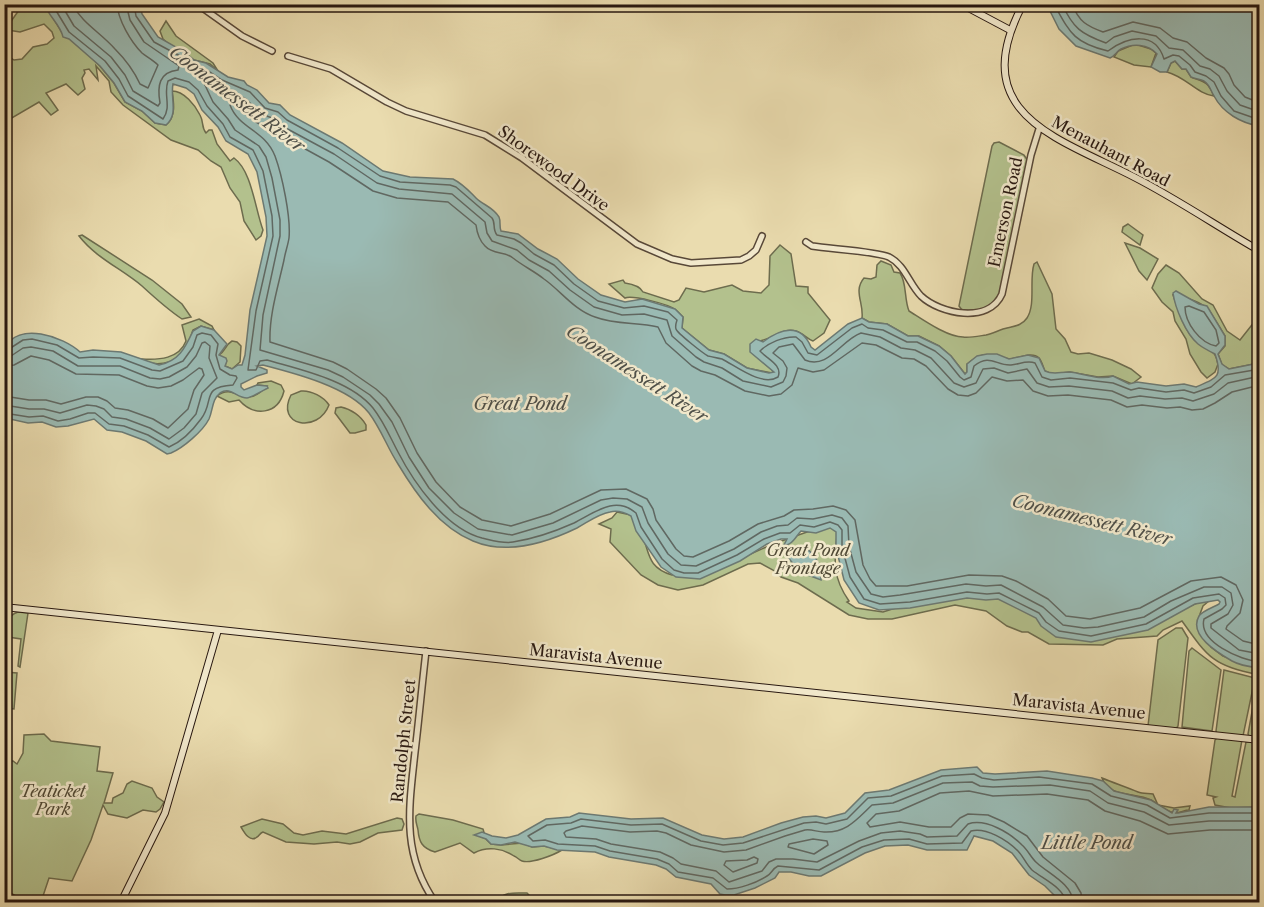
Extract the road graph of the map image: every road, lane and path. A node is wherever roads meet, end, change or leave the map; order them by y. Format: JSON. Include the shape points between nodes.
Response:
{"nodes":[{"id":1,"x":197,"y":4,"type":"edge"},
{"id":2,"x":961,"y":4,"type":"edge"},
{"id":3,"x":1023,"y":4,"type":"edge"},
{"id":4,"x":1010,"y":30,"type":"junction"},
{"id":5,"x":272,"y":51,"type":"dead end"},
{"id":6,"x":288,"y":56,"type":"dead end"},
{"id":7,"x":1040,"y":129,"type":"junction"},
{"id":8,"x":762,"y":236,"type":"dead end"},
{"id":9,"x":806,"y":242,"type":"dead end"},
{"id":10,"x":1260,"y":251,"type":"edge"},
{"id":11,"x":4,"y":607,"type":"edge"},
{"id":12,"x":218,"y":630,"type":"junction"},
{"id":13,"x":426,"y":651,"type":"junction"},
{"id":14,"x":1260,"y":740,"type":"edge"},
{"id":15,"x":4,"y":895,"type":"edge"},
{"id":16,"x":19,"y":903,"type":"edge"},
{"id":17,"x":121,"y":903,"type":"edge"},
{"id":18,"x":435,"y":903,"type":"edge"}],
"edges":[{"from":1,"to":5,"type":"street","via":[[242,36]]},
{"from":2,"to":4,"type":"main road"},
{"from":3,"to":4,"type":"main road","name":"Menauhant Road"},
{"from":4,"to":7,"type":"main road","name":"Menauhant Road","via":[[1004,53],[1006,81],[1020,108]]},
{"from":6,"to":8,"type":"street","name":"Shorewood Drive","via":[[331,69],[406,111],[485,135],[637,243],[672,260],[741,260],[756,250]]},
{"from":7,"to":9,"type":"street","name":"Emerson Road","via":[[1004,288],[992,307],[962,313],[944,309],[922,296],[900,266],[888,257]]},
{"from":7,"to":10,"type":"main road","name":"Menauhant Road","via":[[1072,149],[1152,187]]},
{"from":11,"to":12,"type":"main road","name":"Maravista Avenue"},
{"from":12,"to":13,"type":"main road","name":"Maravista Avenue"},
{"from":12,"to":17,"type":"main road","via":[[165,813]]},
{"from":13,"to":14,"type":"main road","name":"Maravista Avenue"},
{"from":13,"to":18,"type":"street","name":"Randolph Street","via":[[409,833],[420,877]]},
{"from":15,"to":16,"type":"main road"}]}
